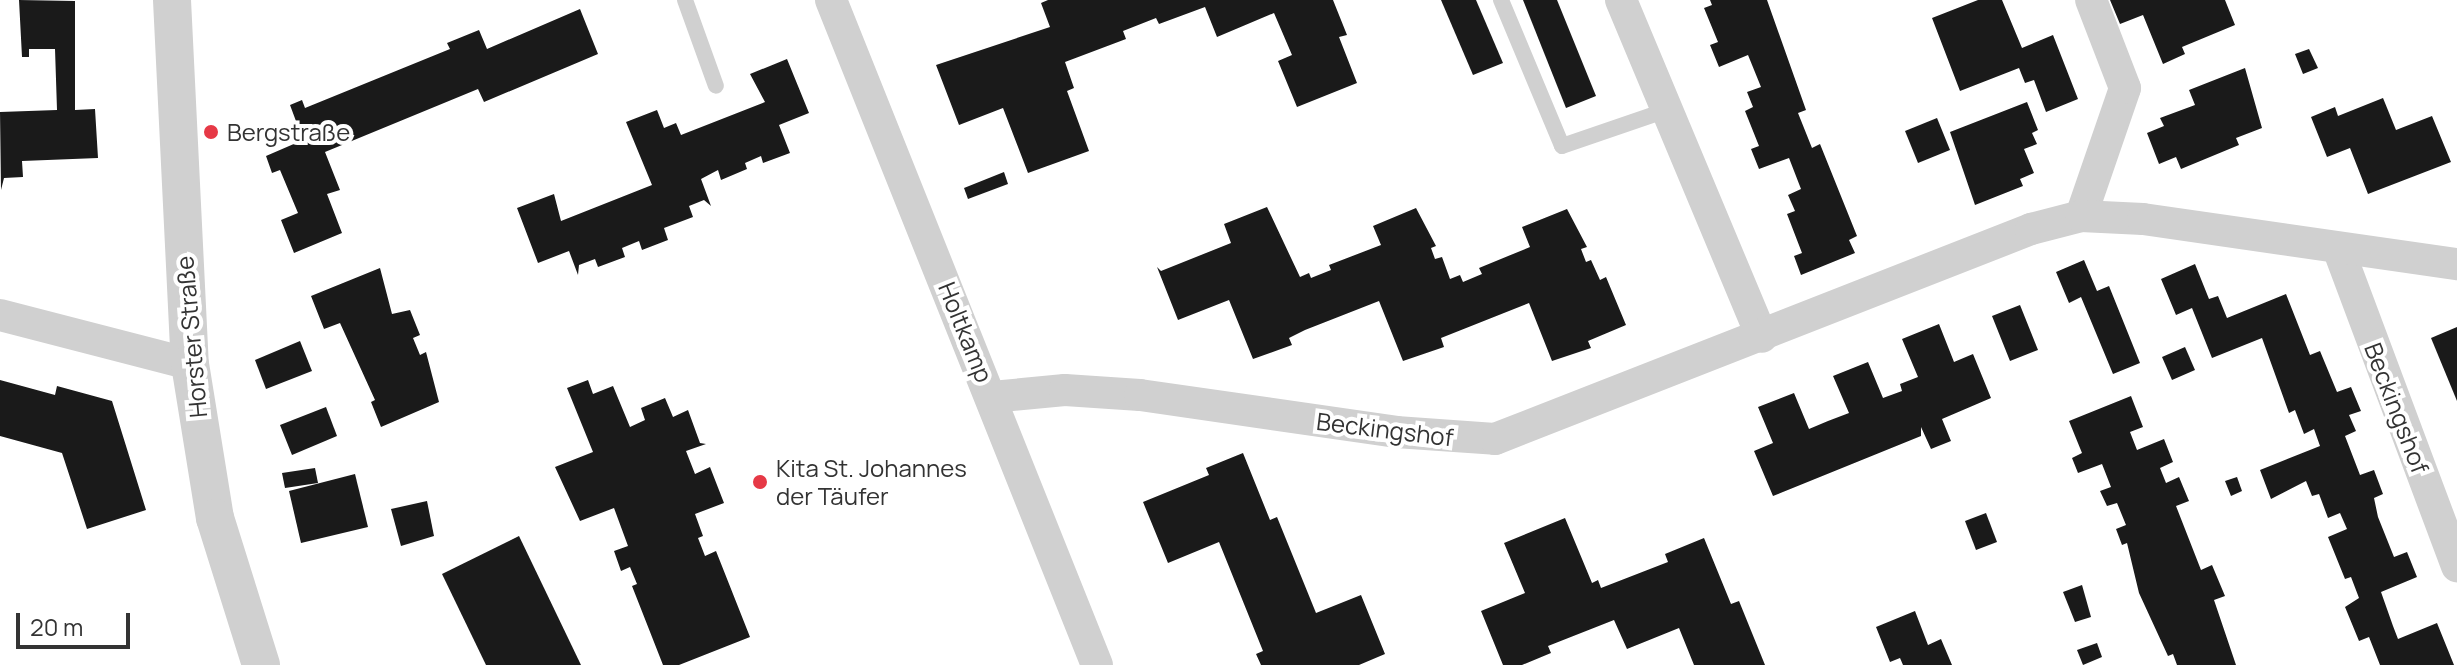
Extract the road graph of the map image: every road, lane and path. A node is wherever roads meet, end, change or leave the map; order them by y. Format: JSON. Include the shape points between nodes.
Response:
{"nodes":[{"id":1,"x":172,"y":0,"type":"edge"},
{"id":2,"x":685,"y":0,"type":"edge"},
{"id":3,"x":831,"y":0,"type":"edge"},
{"id":4,"x":1501,"y":0,"type":"edge"},
{"id":5,"x":1621,"y":0,"type":"edge"},
{"id":6,"x":2091,"y":0,"type":"edge"},
{"id":7,"x":716,"y":86,"type":"dead end"},
{"id":8,"x":1664,"y":111,"type":"junction"},
{"id":9,"x":2081,"y":216,"type":"junction"},
{"id":10,"x":2338,"y":248,"type":"junction"},
{"id":11,"x":2457,"y":264,"type":"edge"},
{"id":12,"x":0,"y":315,"type":"edge"},
{"id":13,"x":1762,"y":337,"type":"junction"},
{"id":14,"x":190,"y":364,"type":"junction"},
{"id":15,"x":992,"y":397,"type":"junction"},
{"id":16,"x":2457,"y":567,"type":"edge"},
{"id":17,"x":261,"y":665,"type":"edge"},
{"id":18,"x":1097,"y":665,"type":"edge"}],
"edges":[{"from":1,"to":14,"type":"street","name":"Horster Straße"},
{"from":2,"to":7,"type":"lane"},
{"from":3,"to":15,"type":"street","name":"Holtkamp"},
{"from":4,"to":8,"type":"lane","via":[[1562,146]]},
{"from":5,"to":8,"type":"street"},
{"from":6,"to":9,"type":"street","via":[[2125,88]]},
{"from":8,"to":13,"type":"street"},
{"from":9,"to":10,"type":"street","name":"Beckingshof","via":[[2143,219]]},
{"from":9,"to":13,"type":"street","name":"Beckingshof","via":[[2031,229]]},
{"from":10,"to":11,"type":"street","name":"Beckingshof"},
{"from":10,"to":16,"type":"street","name":"Beckingshof"},
{"from":12,"to":14,"type":"street"},
{"from":13,"to":15,"type":"street","name":"Beckingshof","via":[[1495,439],[1396,432],[1140,395],[1065,390]]},
{"from":14,"to":17,"type":"street","name":"Horster Straße","via":[[215,518]]},
{"from":15,"to":18,"type":"street","name":"Holtkamp"}]}
